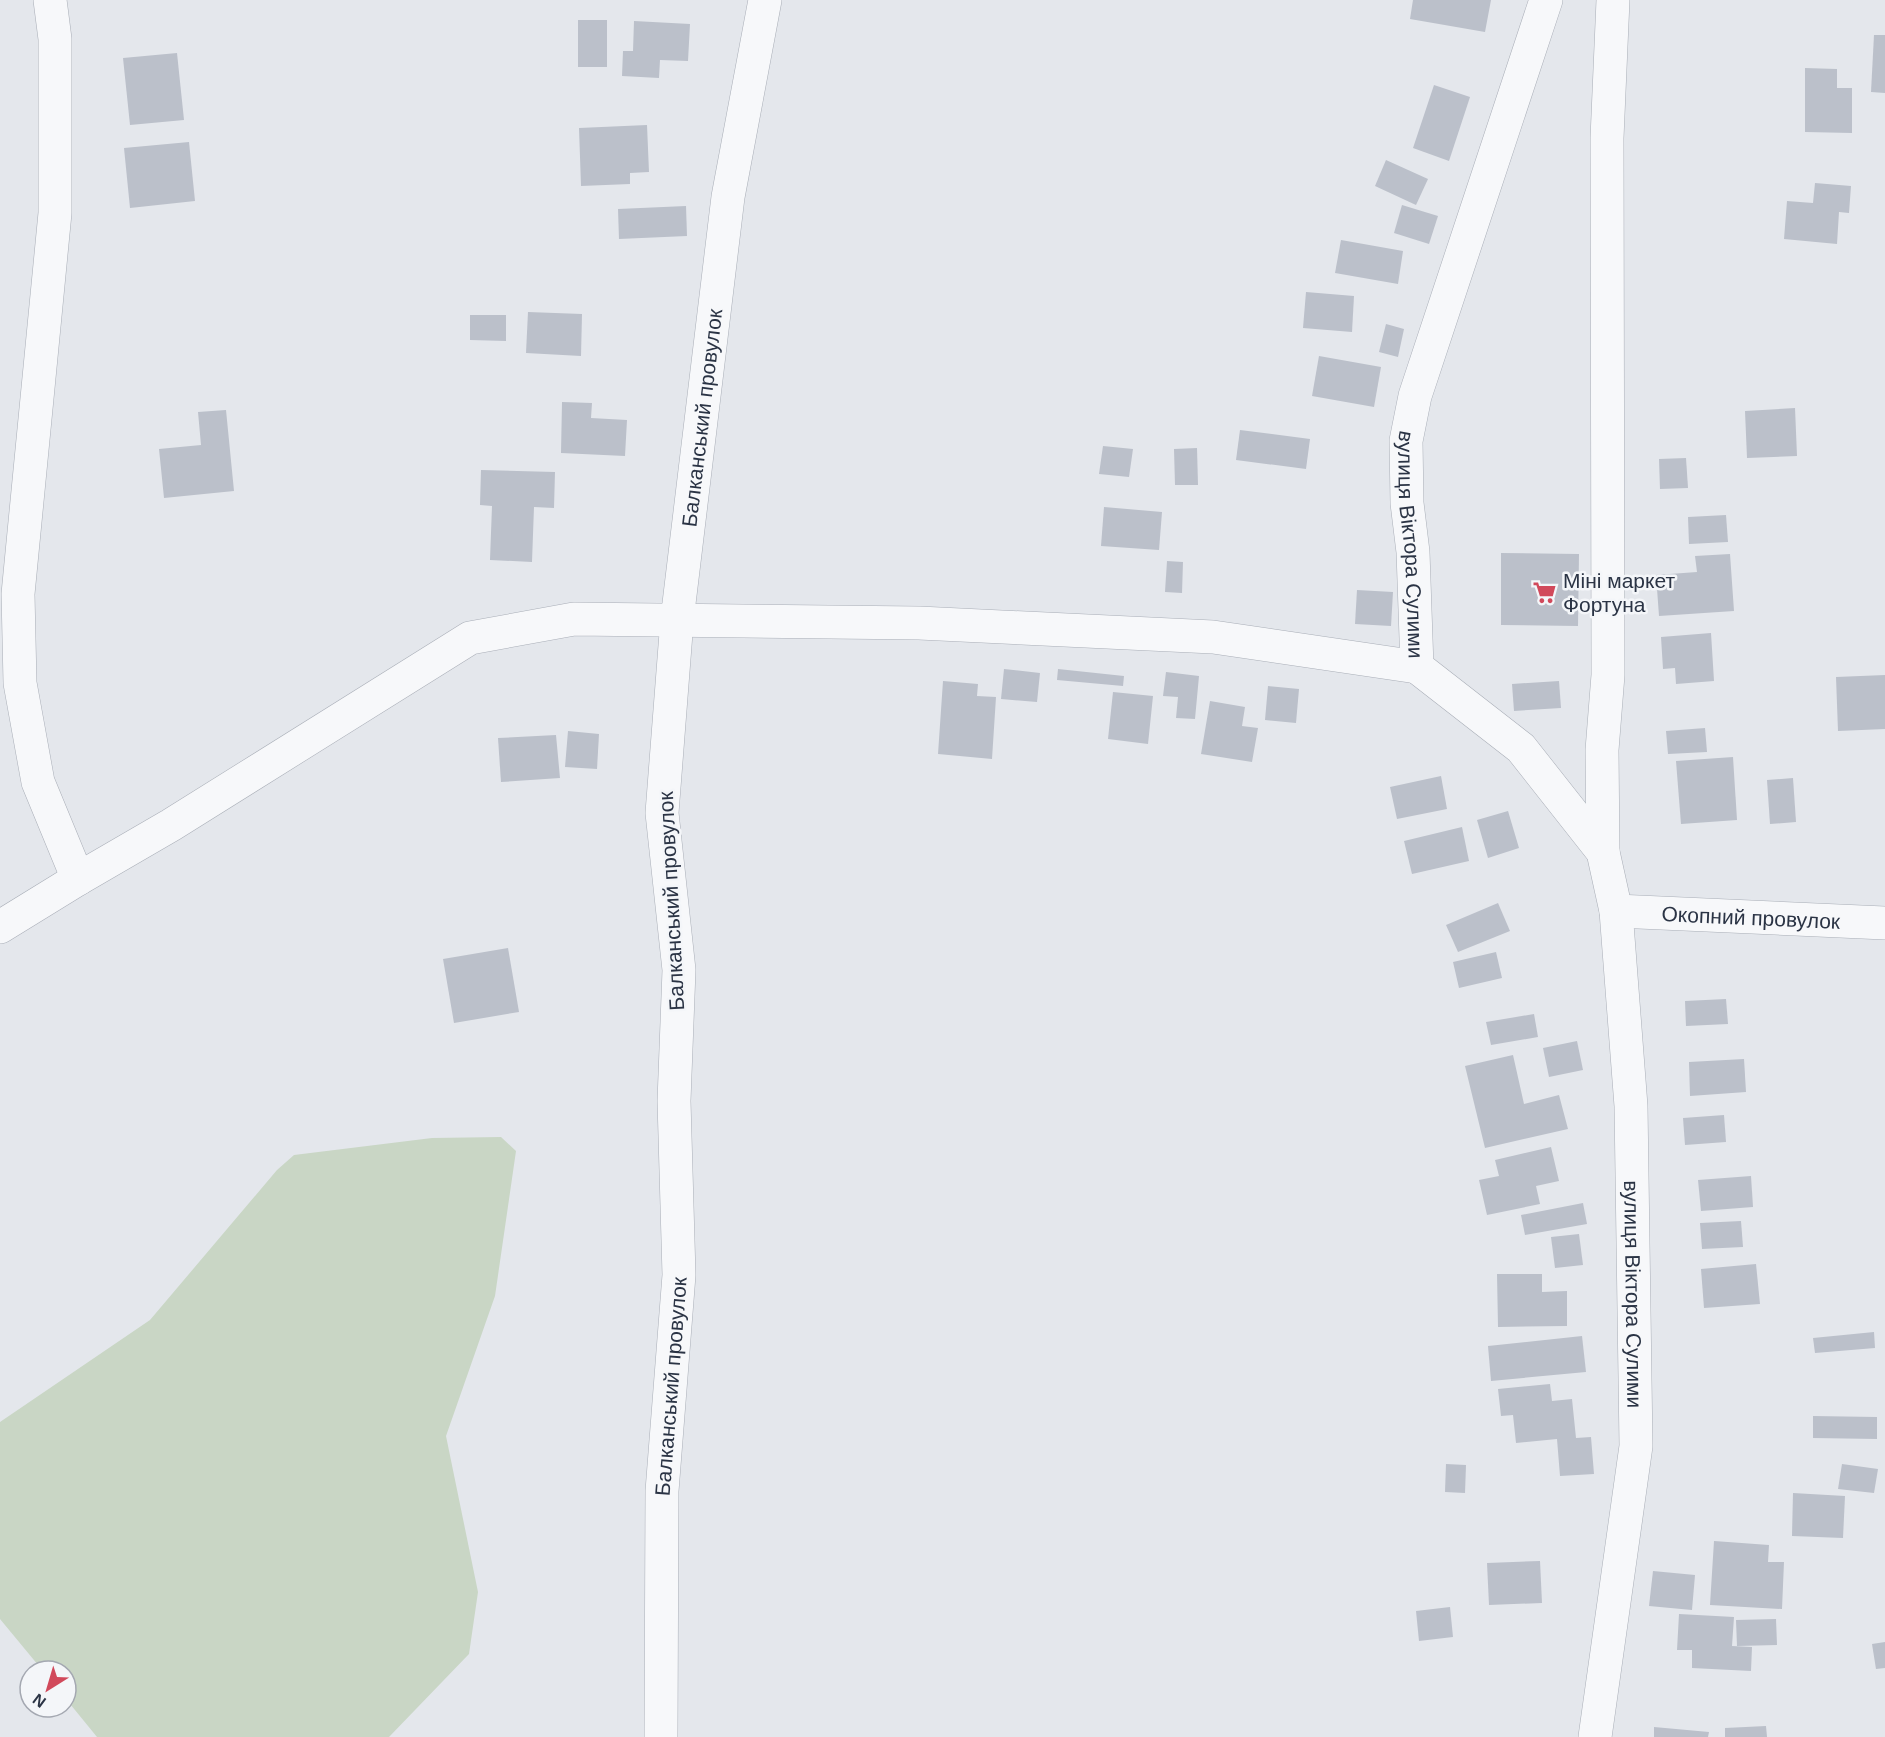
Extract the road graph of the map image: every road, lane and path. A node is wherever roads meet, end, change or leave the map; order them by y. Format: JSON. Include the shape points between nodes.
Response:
{"nodes":[{"id":1,"x":50,"y":0,"type":"edge"},
{"id":2,"x":765,"y":0,"type":"edge"},
{"id":3,"x":1546,"y":0,"type":"edge"},
{"id":4,"x":1613,"y":0,"type":"edge"},
{"id":5,"x":9,"y":585,"type":"edge"},
{"id":6,"x":677,"y":620,"type":"junction"},
{"id":7,"x":1417,"y":667,"type":"junction"},
{"id":8,"x":1603,"y":852,"type":"junction"},
{"id":9,"x":78,"y":879,"type":"junction"},
{"id":10,"x":1616,"y":911,"type":"junction"},
{"id":11,"x":1885,"y":923,"type":"edge"},
{"id":12,"x":0,"y":927,"type":"edge"},
{"id":13,"x":661,"y":1737,"type":"edge"},
{"id":14,"x":1595,"y":1737,"type":"edge"}],
"edges":[{"from":1,"to":5,"type":"street","via":[[55,39],[55,213]]},
{"from":2,"to":6,"type":"street","name":"Балканський провулок","via":[[728,197]]},
{"from":3,"to":7,"type":"street","name":"вулиця Віктора Сулими","via":[[1414,396],[1406,441]]},
{"from":4,"to":8,"type":"street","name":"вулиця Віктора Сулими","via":[[1607,138],[1608,675],[1602,750]]},
{"from":5,"to":9,"type":"street","via":[[20,682],[38,782]]},
{"from":6,"to":7,"type":"street","via":[[919,623],[1212,638]]},
{"from":6,"to":9,"type":"street","via":[[574,619],[470,638]]},
{"from":6,"to":13,"type":"street","name":"Балканський провулок","via":[[662,813],[679,970],[674,1101],[679,1275],[662,1491]]},
{"from":7,"to":8,"type":"street","name":"вулиця Віктора Сулими","via":[[1521,748]]},
{"from":8,"to":10,"type":"street","name":"вулиця Віктора Сулими"},
{"from":9,"to":12,"type":"street"},
{"from":10,"to":11,"type":"street","name":"Окопний провулок"},
{"from":10,"to":14,"type":"street","name":"вулиця Віктора Сулими","via":[[1631,1106],[1636,1446]]}]}
